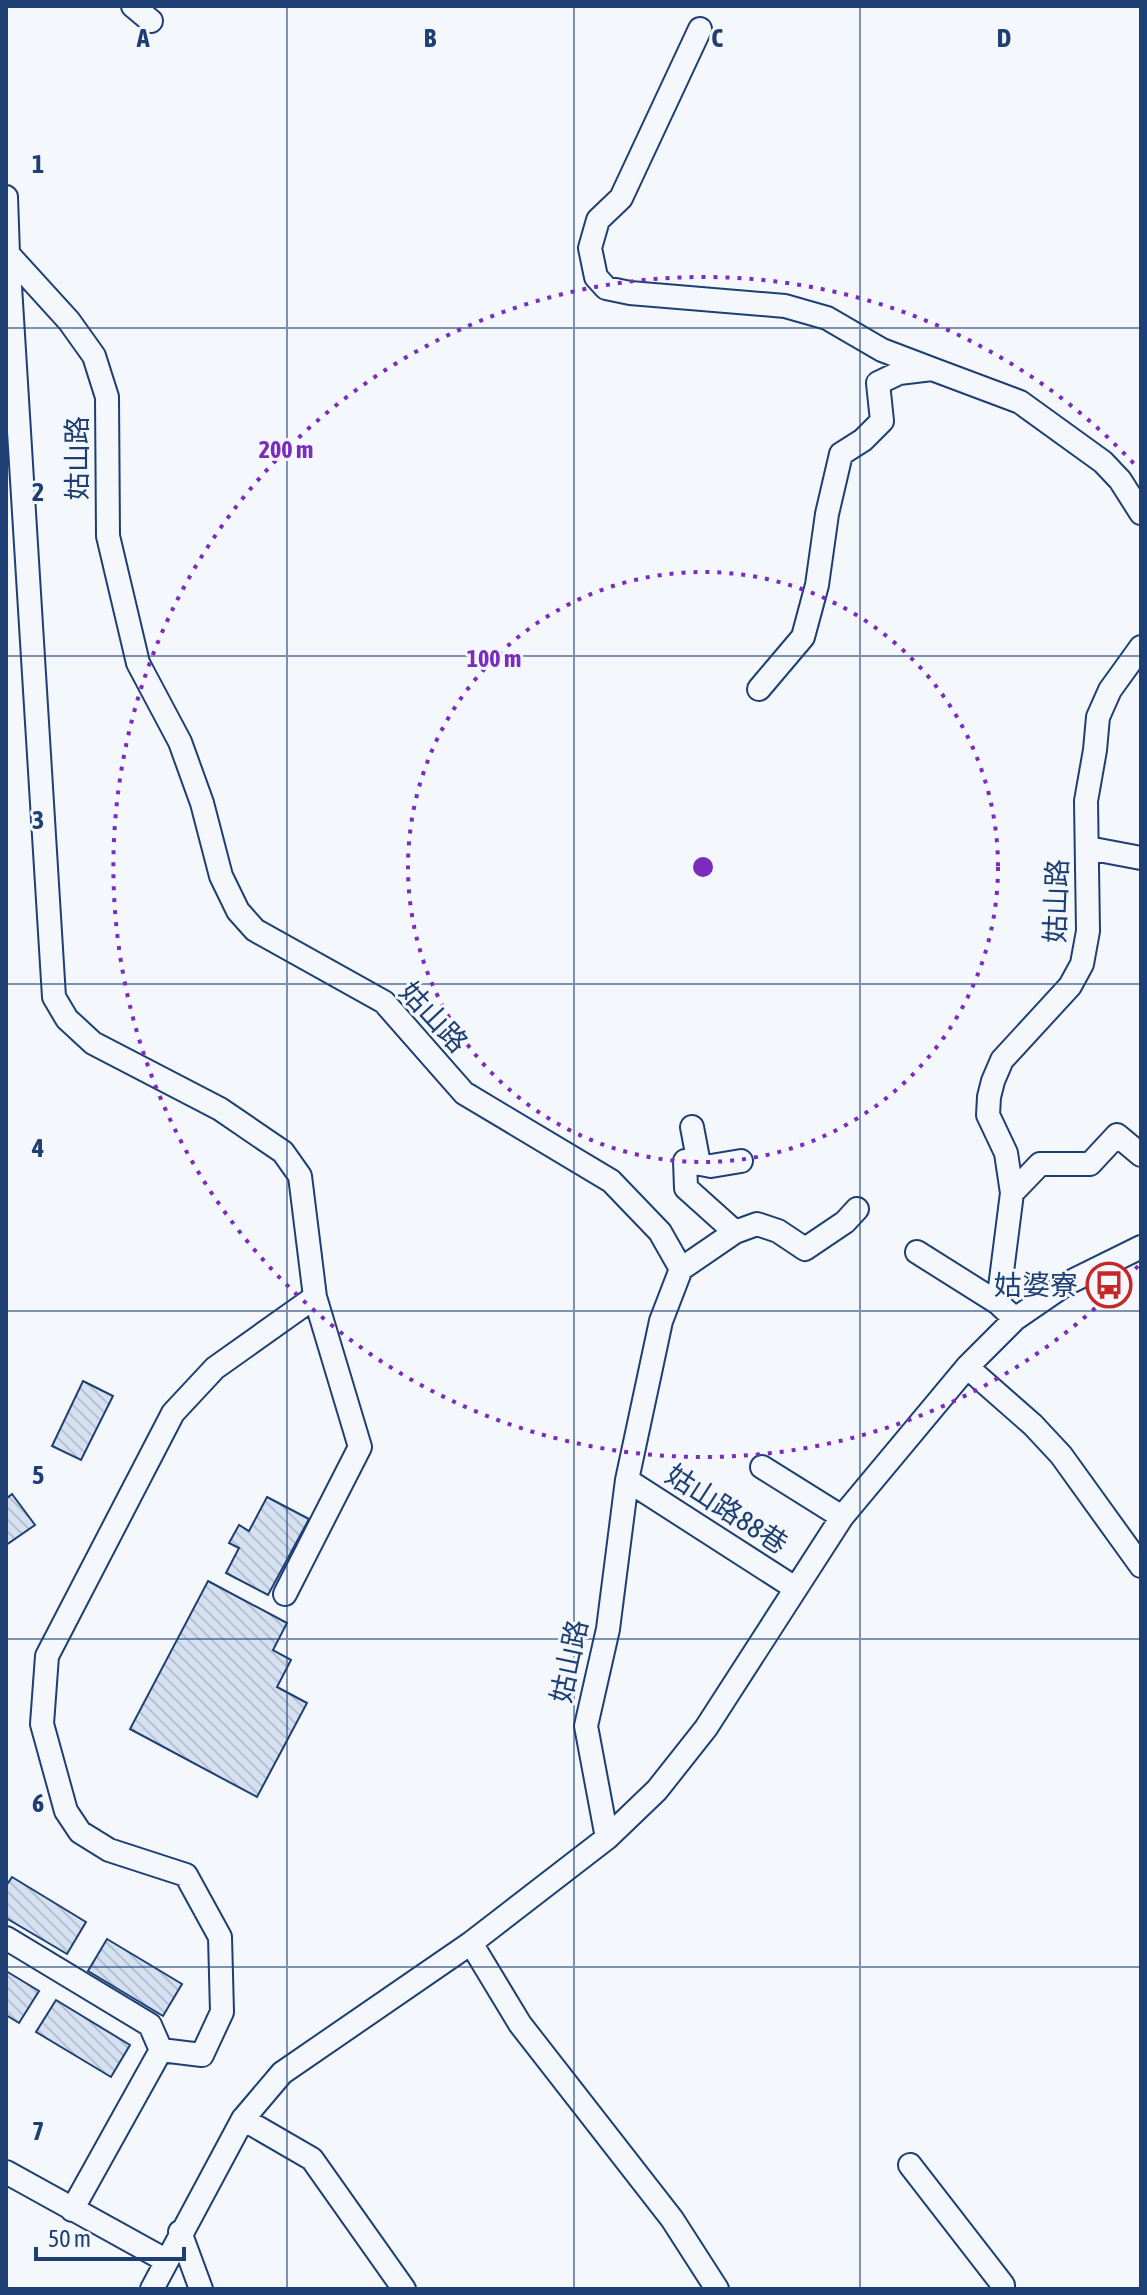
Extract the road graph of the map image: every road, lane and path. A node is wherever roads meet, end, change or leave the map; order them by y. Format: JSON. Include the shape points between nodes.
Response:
{"nodes":[{"id":1,"x":133,"y":6,"type":"edge"},
{"id":2,"x":151,"y":21,"type":"dead end"},
{"id":3,"x":700,"y":29,"type":"dead end"},
{"id":4,"x":6,"y":197,"type":"edge"},
{"id":5,"x":8,"y":254,"type":"junction"},
{"id":6,"x":932,"y":369,"type":"junction"},
{"id":7,"x":1141,"y":513,"type":"edge"},
{"id":8,"x":1141,"y":647,"type":"edge"},
{"id":9,"x":759,"y":689,"type":"dead end"},
{"id":10,"x":1088,"y":848,"type":"junction"},
{"id":11,"x":1141,"y":858,"type":"edge"},
{"id":12,"x":692,"y":1127,"type":"dead end"},
{"id":13,"x":1141,"y":1155,"type":"edge"},
{"id":14,"x":741,"y":1161,"type":"dead end"},
{"id":15,"x":699,"y":1164,"type":"junction"},
{"id":16,"x":1012,"y":1193,"type":"junction"},
{"id":17,"x":857,"y":1209,"type":"dead end"},
{"id":18,"x":735,"y":1232,"type":"junction"},
{"id":19,"x":1141,"y":1247,"type":"edge"},
{"id":20,"x":917,"y":1252,"type":"dead end"},
{"id":21,"x":681,"y":1269,"type":"junction"},
{"id":22,"x":315,"y":1297,"type":"junction"},
{"id":23,"x":998,"y":1303,"type":"junction"},
{"id":24,"x":1015,"y":1319,"type":"junction"},
{"id":25,"x":967,"y":1367,"type":"junction"},
{"id":26,"x":762,"y":1467,"type":"dead end"},
{"id":27,"x":627,"y":1480,"type":"junction"},
{"id":28,"x":842,"y":1517,"type":"junction"},
{"id":29,"x":1141,"y":1566,"type":"edge"},
{"id":30,"x":795,"y":1588,"type":"junction"},
{"id":31,"x":285,"y":1594,"type":"dead end"},
{"id":32,"x":607,"y":1838,"type":"junction"},
{"id":33,"x":6,"y":1938,"type":"edge"},
{"id":34,"x":471,"y":1943,"type":"junction"},
{"id":35,"x":161,"y":2050,"type":"junction"},
{"id":36,"x":243,"y":2119,"type":"junction"},
{"id":37,"x":910,"y":2165,"type":"dead end"},
{"id":38,"x":6,"y":2172,"type":"edge"},
{"id":39,"x":72,"y":2210,"type":"junction"},
{"id":40,"x":180,"y":2232,"type":"junction"},
{"id":41,"x":167,"y":2261,"type":"junction"},
{"id":42,"x":152,"y":2289,"type":"edge"},
{"id":43,"x":201,"y":2289,"type":"edge"},
{"id":44,"x":404,"y":2289,"type":"edge"},
{"id":45,"x":717,"y":2289,"type":"edge"},
{"id":46,"x":1003,"y":2289,"type":"edge"}],
"edges":[{"from":1,"to":2,"type":"street"},
{"from":3,"to":6,"type":"street","via":[[621,198],[598,220],[590,248],[596,277],[606,288],[630,293],[785,306],[827,318],[882,350]]},
{"from":4,"to":5,"type":"street"},
{"from":5,"to":21,"type":"street","name":"姑山路","via":[[94,356],[107,397],[108,536],[138,663],[180,742],[221,876],[238,911],[255,930],[384,1002],[464,1093],[611,1181],[660,1232]]},
{"from":5,"to":22,"type":"street","via":[[54,997],[67,1019],[93,1043],[220,1109],[283,1152],[300,1176]]},
{"from":6,"to":7,"type":"street","via":[[1020,402],[1103,462]]},
{"from":6,"to":9,"type":"street","via":[[899,373],[878,383],[882,421],[841,454],[803,637]]},
{"from":8,"to":10,"type":"street","name":"姑山路","via":[[1098,717],[1086,801]]},
{"from":10,"to":11,"type":"street"},
{"from":10,"to":16,"type":"street","name":"姑山路","via":[[1088,931],[1082,964],[1070,986],[1002,1060],[989,1097],[988,1115],[1006,1153]]},
{"from":12,"to":15,"type":"street"},
{"from":13,"to":16,"type":"street","via":[[1117,1135],[1090,1164],[1040,1164]]},
{"from":14,"to":15,"type":"street"},
{"from":15,"to":18,"type":"street","via":[[685,1161],[686,1188]]},
{"from":16,"to":23,"type":"street","name":"姑山路"},
{"from":17,"to":18,"type":"street","via":[[805,1249],[757,1224]]},
{"from":18,"to":21,"type":"street"},
{"from":19,"to":24,"type":"street","via":[[1066,1284]]},
{"from":20,"to":23,"type":"street"},
{"from":21,"to":27,"type":"street","name":"姑山路","via":[[661,1321]]},
{"from":22,"to":31,"type":"street","via":[[360,1447]]},
{"from":22,"to":35,"type":"street","via":[[215,1368],[173,1413],[47,1656],[42,1724],[66,1811],[80,1832],[109,1850],[186,1875],[220,1937],[222,2012],[202,2055]]},
{"from":23,"to":24,"type":"street"},
{"from":24,"to":25,"type":"street"},
{"from":25,"to":28,"type":"street"},
{"from":25,"to":29,"type":"street","via":[[1061,1455]]},
{"from":26,"to":28,"type":"street"},
{"from":27,"to":30,"type":"street","name":"姑山路88巷"},
{"from":27,"to":32,"type":"street","name":"姑山路","via":[[608,1629],[586,1726]]},
{"from":28,"to":30,"type":"street"},
{"from":30,"to":32,"type":"street","via":[[706,1728],[657,1790]]},
{"from":32,"to":34,"type":"street"},
{"from":33,"to":35,"type":"street","via":[[150,2025]]},
{"from":34,"to":36,"type":"street","via":[[282,2073]]},
{"from":34,"to":45,"type":"street","via":[[520,2024],[672,2219]]},
{"from":35,"to":39,"type":"street"},
{"from":36,"to":40,"type":"street"},
{"from":36,"to":44,"type":"street","via":[[312,2159]]},
{"from":37,"to":46,"type":"street"},
{"from":38,"to":39,"type":"street"},
{"from":39,"to":41,"type":"street"},
{"from":40,"to":41,"type":"street"},
{"from":40,"to":43,"type":"street"},
{"from":41,"to":42,"type":"street"}]}
